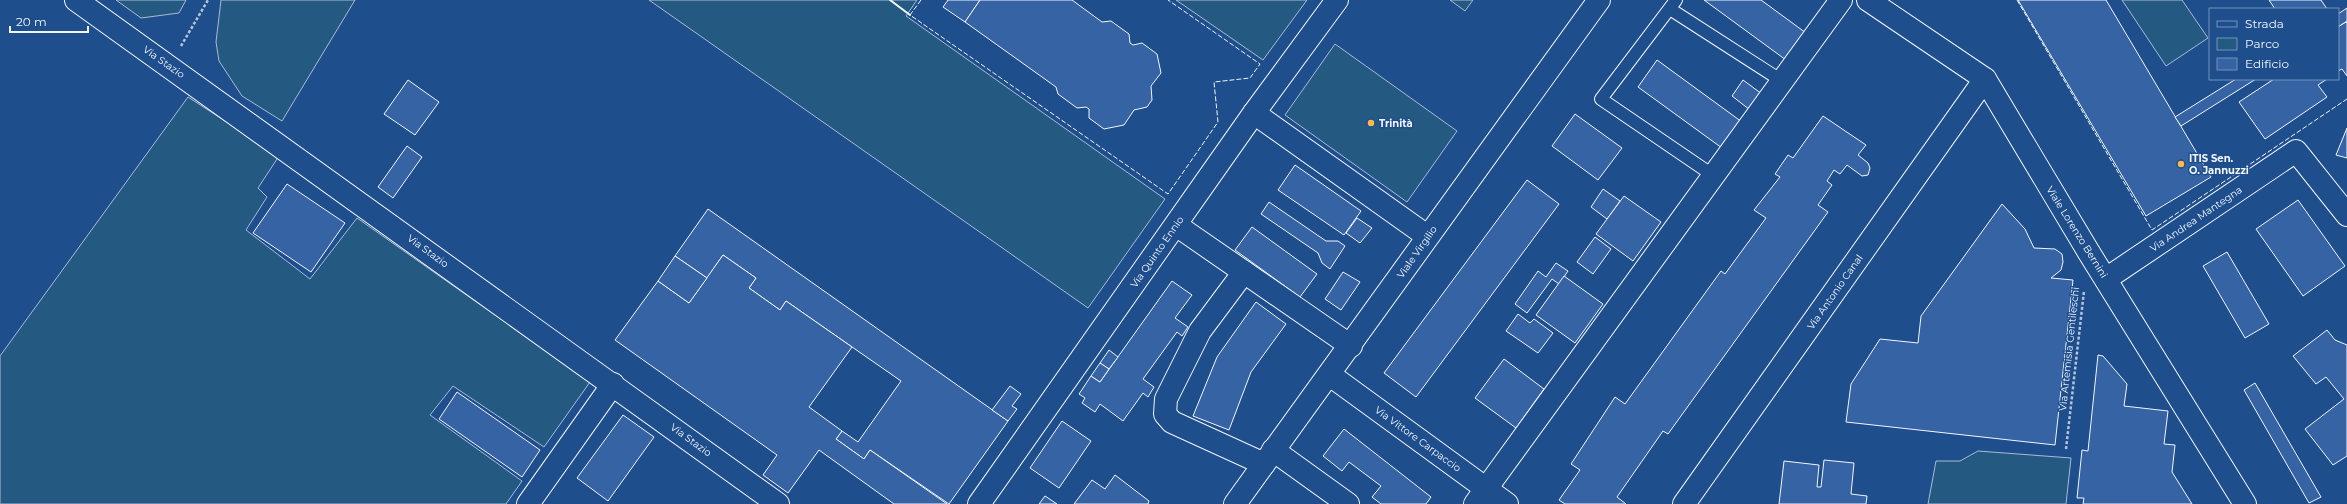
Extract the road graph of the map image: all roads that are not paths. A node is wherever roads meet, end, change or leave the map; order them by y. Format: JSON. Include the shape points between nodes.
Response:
{"nodes":[{"id":1,"x":76,"y":0,"type":"edge"},
{"id":2,"x":1337,"y":0,"type":"edge"},
{"id":3,"x":1599,"y":0,"type":"edge"},
{"id":4,"x":1841,"y":0,"type":"edge"},
{"id":5,"x":1868,"y":0,"type":"edge"},
{"id":6,"x":1673,"y":4,"type":"edge"},
{"id":7,"x":1985,"y":79,"type":"junction"},
{"id":8,"x":1782,"y":81,"type":"junction"},
{"id":9,"x":1254,"y":113,"type":"junction"},
{"id":10,"x":1714,"y":176,"type":"junction"},
{"id":11,"x":2347,"y":215,"type":"edge"},
{"id":12,"x":1176,"y":225,"type":"junction"},
{"id":13,"x":1427,"y":236,"type":"junction"},
{"id":14,"x":1244,"y":272,"type":"junction"},
{"id":15,"x":2106,"y":279,"type":"junction"},
{"id":16,"x":1351,"y":346,"type":"junction"},
{"id":17,"x":1330,"y":375,"type":"junction"},
{"id":18,"x":613,"y":384,"type":"junction"},
{"id":19,"x":1269,"y":457,"type":"junction"},
{"id":20,"x":1480,"y":496,"type":"edge"},
{"id":21,"x":528,"y":504,"type":"edge"},
{"id":22,"x":778,"y":504,"type":"edge"},
{"id":23,"x":978,"y":504,"type":"edge"},
{"id":24,"x":1235,"y":504,"type":"edge"},
{"id":25,"x":1348,"y":504,"type":"edge"},
{"id":26,"x":1507,"y":504,"type":"edge"},
{"id":27,"x":1684,"y":504,"type":"edge"},
{"id":28,"x":2245,"y":504,"type":"edge"}],
"edges":[{"from":1,"to":18,"type":"street","name":"Via Stazio"},
{"from":2,"to":9,"type":"street","name":"Via Quinto Ennio"},
{"from":3,"to":13,"type":"street","name":"Viale Virgilio"},
{"from":4,"to":8,"type":"street"},
{"from":5,"to":7,"type":"street","name":"Viale Lorenzo Bernini"},
{"from":6,"to":8,"type":"lane"},
{"from":6,"to":10,"type":"lane","via":[[1602,99]]},
{"from":7,"to":15,"type":"street","name":"Viale Lorenzo Bernini"},
{"from":7,"to":27,"type":"street","name":"Via Antonio Canal"},
{"from":8,"to":10,"type":"street"},
{"from":9,"to":12,"type":"street","name":"Via Quinto Ennio"},
{"from":9,"to":13,"type":"street"},
{"from":10,"to":20,"type":"street"},
{"from":11,"to":15,"type":"street","name":"Via Andrea Mantegna","via":[[2296,151]]},
{"from":12,"to":14,"type":"street"},
{"from":12,"to":23,"type":"street","name":"Via Quinto Ennio"},
{"from":13,"to":16,"type":"street","name":"Viale Virgilio"},
{"from":14,"to":16,"type":"street"},
{"from":14,"to":19,"type":"street","via":[[1200,331],[1166,399],[1165,414],[1172,422]]},
{"from":15,"to":28,"type":"street","name":"Viale Lorenzo Bernini"},
{"from":16,"to":17,"type":"street","name":"Viale Virgilio"},
{"from":17,"to":19,"type":"street","name":"Viale Virgilio"},
{"from":17,"to":20,"type":"street","name":"Via Vittore Carpaccio"},
{"from":18,"to":21,"type":"street"},
{"from":18,"to":22,"type":"street","name":"Via Stazio"},
{"from":19,"to":24,"type":"street","name":"Viale Virgilio"},
{"from":19,"to":25,"type":"street"},
{"from":20,"to":26,"type":"street","name":"Via Vittore Carpaccio"}]}
